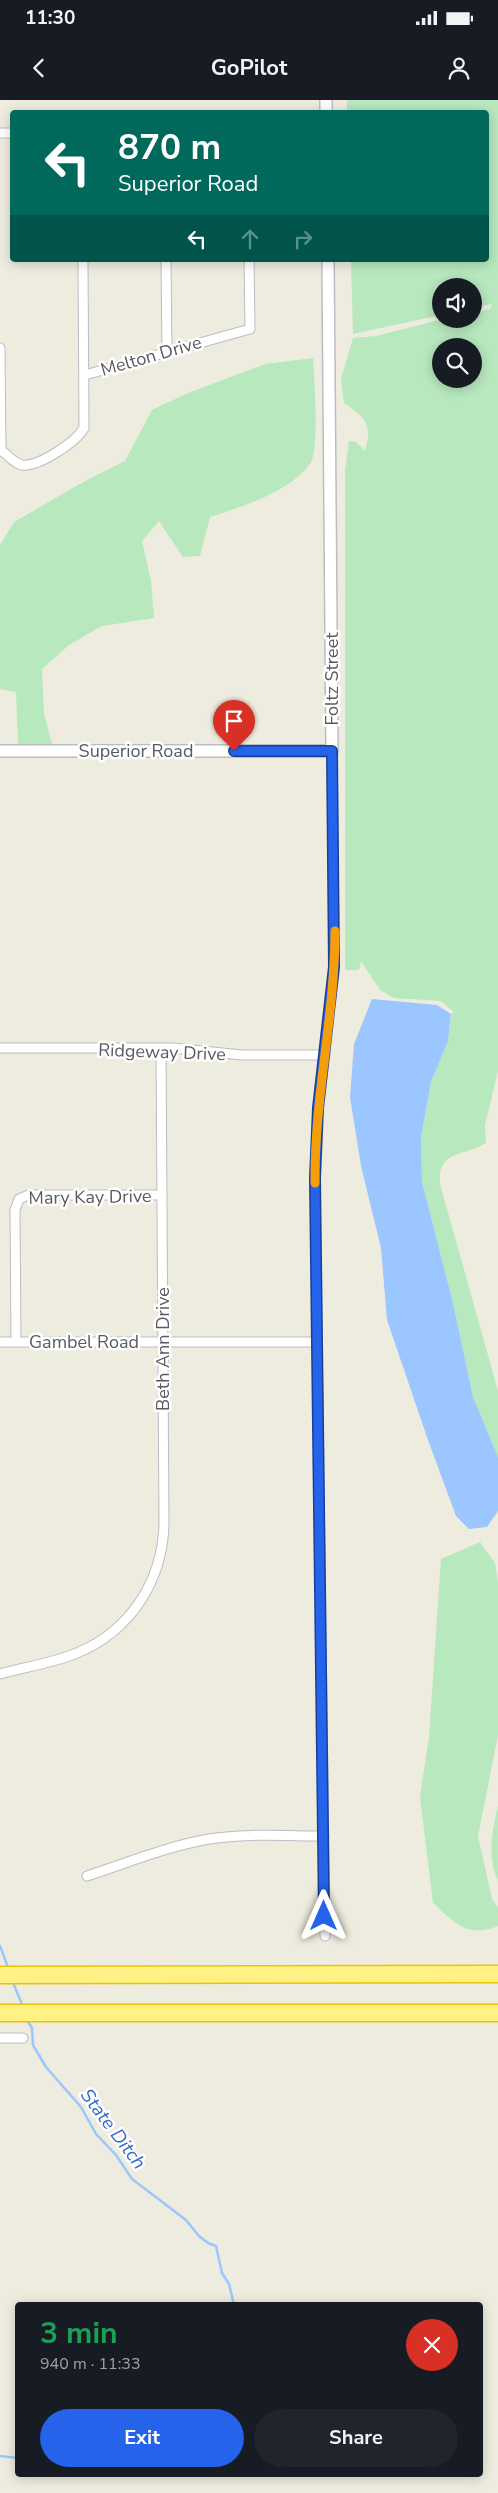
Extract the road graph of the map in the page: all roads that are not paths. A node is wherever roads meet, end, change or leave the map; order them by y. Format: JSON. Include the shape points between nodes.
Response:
{"nodes":[{"id":1,"x":83,"y":262,"type":"edge"},
{"id":2,"x":166,"y":262,"type":"edge"},
{"id":3,"x":249,"y":262,"type":"edge"},
{"id":4,"x":328,"y":262,"type":"edge"},
{"id":5,"x":0,"y":348,"type":"edge"},
{"id":6,"x":168,"y":352,"type":"junction"},
{"id":7,"x":85,"y":375,"type":"junction"},
{"id":8,"x":1,"y":450,"type":"edge"},
{"id":9,"x":0,"y":751,"type":"edge"},
{"id":10,"x":332,"y":751,"type":"junction"},
{"id":11,"x":0,"y":1048,"type":"edge"},
{"id":12,"x":161,"y":1049,"type":"junction"},
{"id":13,"x":325,"y":1055,"type":"junction"},
{"id":14,"x":162,"y":1195,"type":"junction"},
{"id":15,"x":0,"y":1342,"type":"edge"},
{"id":16,"x":16,"y":1342,"type":"junction"},
{"id":17,"x":163,"y":1342,"type":"junction"},
{"id":18,"x":317,"y":1342,"type":"junction"},
{"id":19,"x":0,"y":1674,"type":"edge"},
{"id":20,"x":324,"y":1836,"type":"junction"},
{"id":21,"x":87,"y":1876,"type":"dead end"},
{"id":22,"x":325,"y":1936,"type":"dead end"},
{"id":23,"x":498,"y":1974,"type":"edge"},
{"id":24,"x":0,"y":1975,"type":"edge"},
{"id":25,"x":2,"y":2013,"type":"edge"},
{"id":26,"x":498,"y":2013,"type":"edge"},
{"id":27,"x":0,"y":2038,"type":"edge"},
{"id":28,"x":23,"y":2038,"type":"dead end"}],
"edges":[{"from":1,"to":7,"type":"street"},
{"from":2,"to":6,"type":"street"},
{"from":3,"to":6,"type":"street","name":"Melton Drive","via":[[250,329]]},
{"from":4,"to":10,"type":"street","name":"Foltz Street"},
{"from":5,"to":8,"type":"street"},
{"from":6,"to":7,"type":"street","name":"Melton Drive"},
{"from":7,"to":8,"type":"street","name":"Melton Drive","via":[[84,428],[77,438],[30,465],[14,462]]},
{"from":9,"to":10,"type":"street","name":"Superior Road"},
{"from":10,"to":13,"type":"street","name":"Foltz Street","via":[[335,961]]},
{"from":11,"to":12,"type":"street","name":"Ridgeway Drive"},
{"from":12,"to":13,"type":"street","name":"Ridgeway Drive","via":[[242,1055]]},
{"from":12,"to":14,"type":"street","name":"Beth Ann Drive"},
{"from":13,"to":18,"type":"street","name":"Foltz Street","via":[[315,1153]]},
{"from":14,"to":16,"type":"street","name":"Mary Kay Drive","via":[[28,1195],[19,1199],[15,1210]]},
{"from":14,"to":17,"type":"street","name":"Beth Ann Drive"},
{"from":15,"to":16,"type":"street","name":"Gambel Road"},
{"from":16,"to":17,"type":"street","name":"Gambel Road"},
{"from":17,"to":18,"type":"street","name":"Gambel Road"},
{"from":17,"to":19,"type":"street","name":"Beth Ann Drive","via":[[164,1525],[162,1550],[146,1593],[111,1633],[77,1653]]},
{"from":18,"to":20,"type":"street","name":"Foltz Street"},
{"from":20,"to":21,"type":"street","via":[[209,1839]]},
{"from":20,"to":22,"type":"street","name":"Foltz Street"},
{"from":23,"to":24,"type":"highway"},
{"from":25,"to":26,"type":"highway"},
{"from":27,"to":28,"type":"street"}]}
